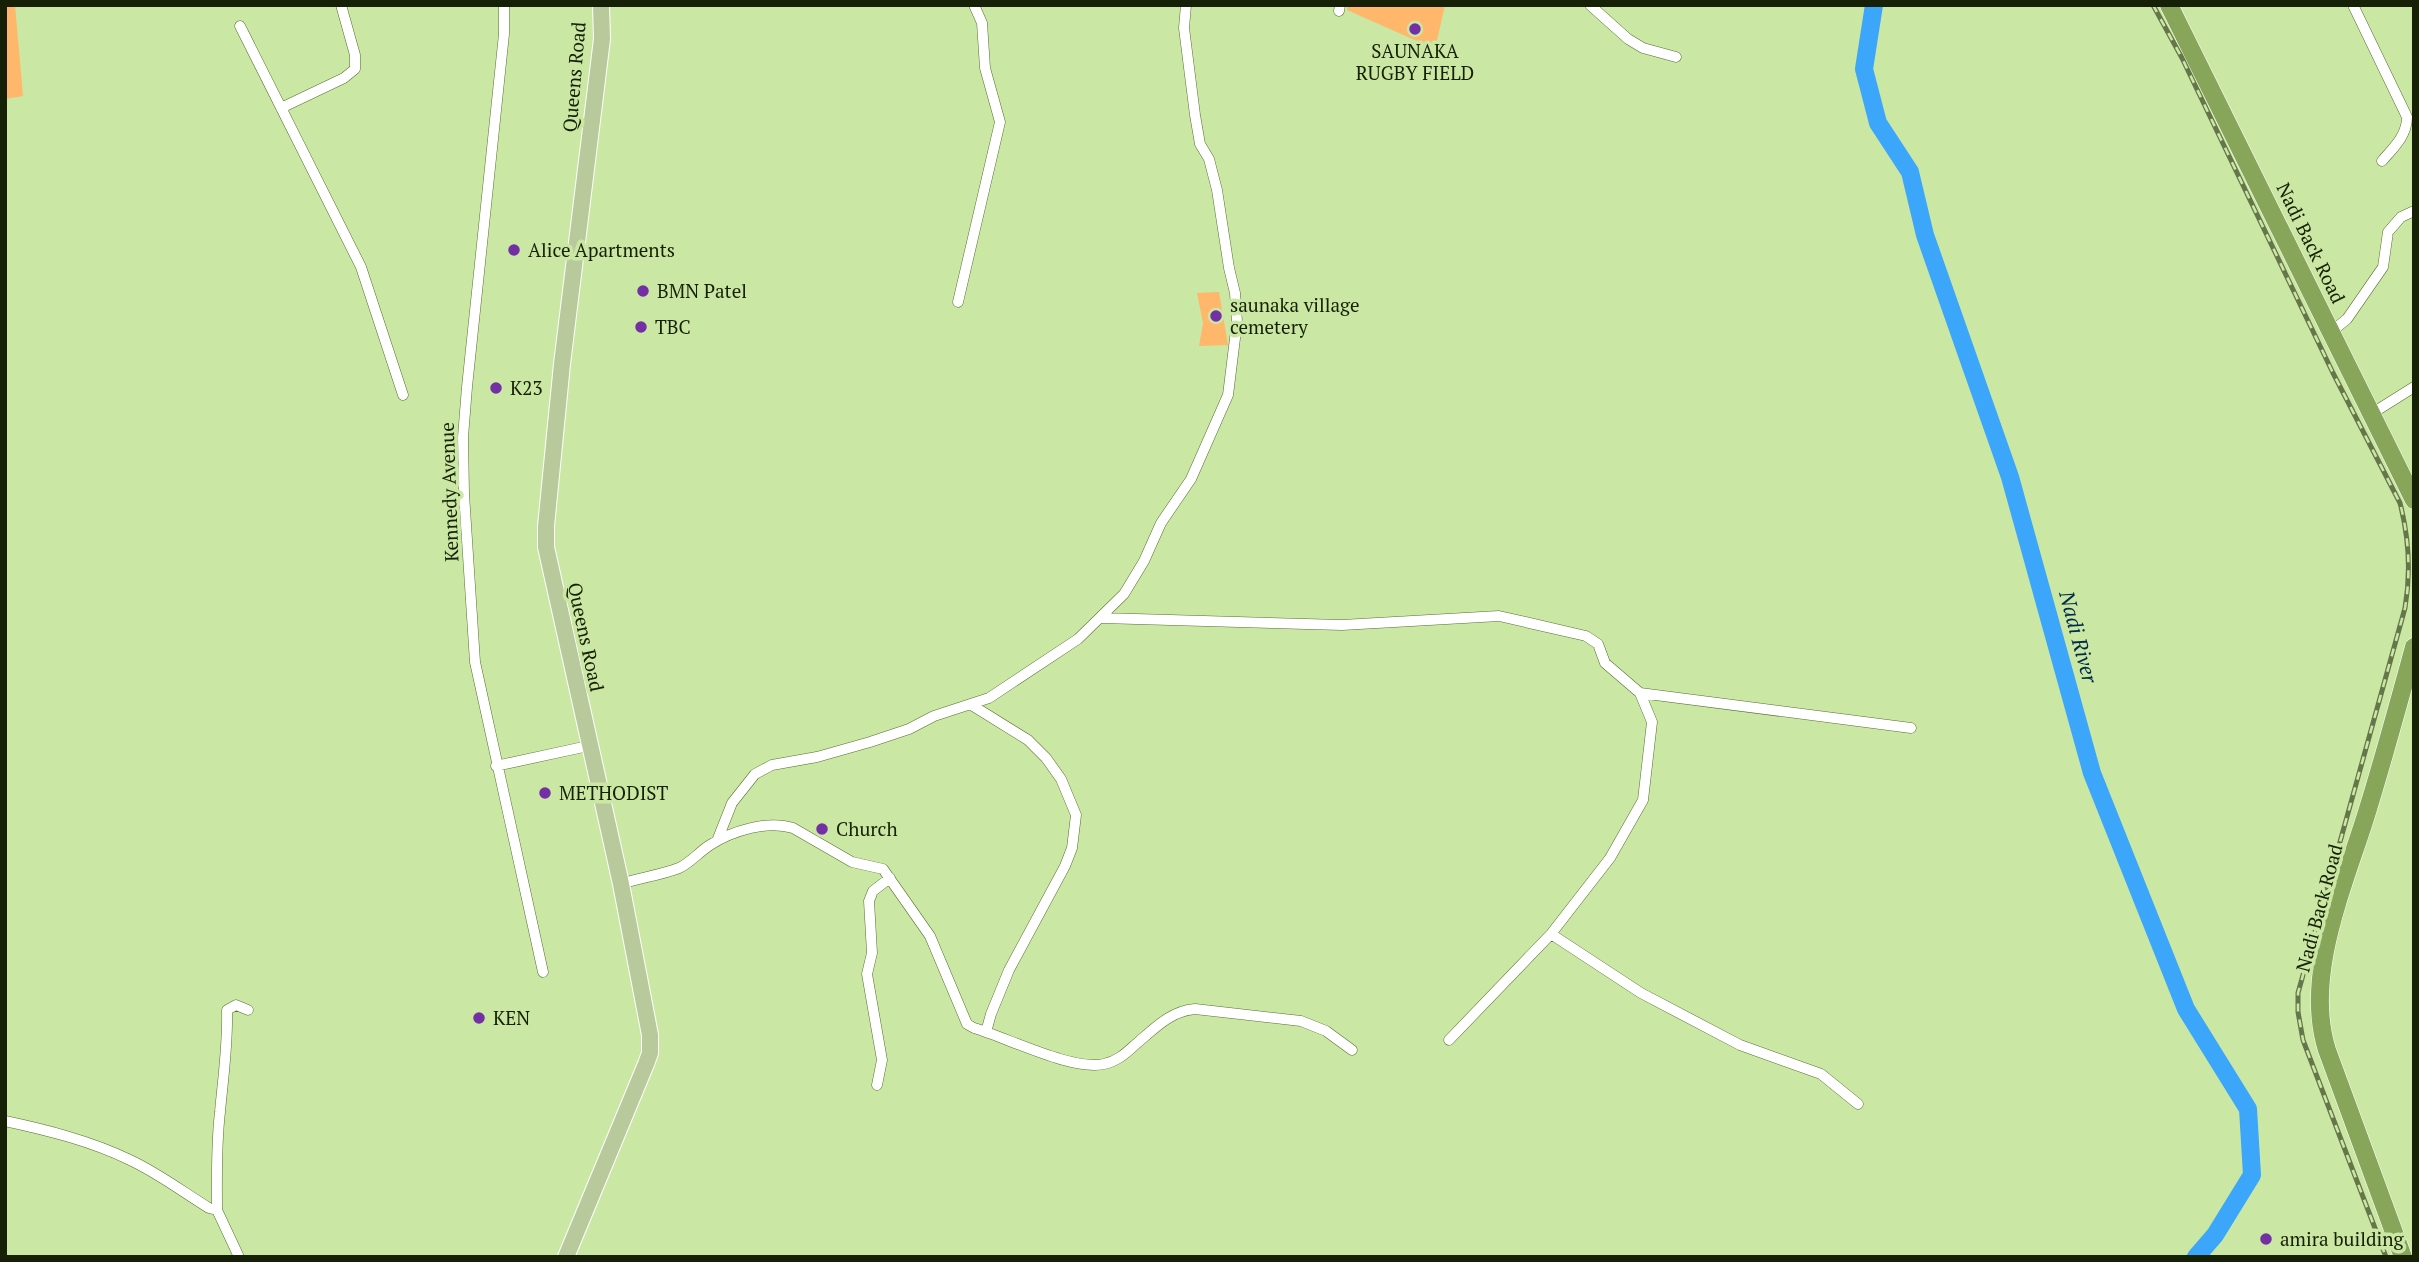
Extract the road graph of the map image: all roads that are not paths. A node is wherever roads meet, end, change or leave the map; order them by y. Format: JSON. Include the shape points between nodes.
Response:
{"nodes":[{"id":1,"x":341,"y":5,"type":"edge"},
{"id":2,"x":504,"y":5,"type":"edge"},
{"id":3,"x":601,"y":5,"type":"edge"},
{"id":4,"x":974,"y":5,"type":"edge"},
{"id":5,"x":1186,"y":5,"type":"edge"},
{"id":6,"x":1590,"y":5,"type":"edge"},
{"id":7,"x":2169,"y":5,"type":"edge"},
{"id":8,"x":2353,"y":5,"type":"edge"},
{"id":9,"x":240,"y":26,"type":"dead end"},
{"id":10,"x":1676,"y":57,"type":"dead end"},
{"id":11,"x":281,"y":108,"type":"junction"},
{"id":12,"x":2382,"y":161,"type":"dead end"},
{"id":13,"x":2414,"y":211,"type":"edge"},
{"id":14,"x":958,"y":302,"type":"dead end"},
{"id":15,"x":2331,"y":332,"type":"junction"},
{"id":16,"x":2414,"y":387,"type":"edge"},
{"id":17,"x":403,"y":396,"type":"dead end"},
{"id":18,"x":2371,"y":414,"type":"junction"},
{"id":19,"x":2414,"y":500,"type":"edge"},
{"id":20,"x":1102,"y":618,"type":"junction"},
{"id":21,"x":2414,"y":646,"type":"edge"},
{"id":22,"x":1640,"y":693,"type":"junction"},
{"id":23,"x":970,"y":704,"type":"junction"},
{"id":24,"x":1912,"y":729,"type":"dead end"},
{"id":25,"x":589,"y":746,"type":"junction"},
{"id":26,"x":496,"y":766,"type":"junction"},
{"id":27,"x":717,"y":841,"type":"junction"},
{"id":28,"x":890,"y":878,"type":"junction"},
{"id":29,"x":621,"y":884,"type":"junction"},
{"id":30,"x":1551,"y":934,"type":"junction"},
{"id":31,"x":543,"y":972,"type":"dead end"},
{"id":32,"x":248,"y":1010,"type":"dead end"},
{"id":33,"x":986,"y":1032,"type":"junction"},
{"id":34,"x":1449,"y":1040,"type":"dead end"},
{"id":35,"x":1352,"y":1050,"type":"dead end"},
{"id":36,"x":877,"y":1085,"type":"dead end"},
{"id":37,"x":1858,"y":1104,"type":"dead end"},
{"id":38,"x":5,"y":1121,"type":"edge"},
{"id":39,"x":217,"y":1210,"type":"junction"},
{"id":40,"x":239,"y":1257,"type":"edge"},
{"id":41,"x":566,"y":1257,"type":"edge"},
{"id":42,"x":2403,"y":1257,"type":"edge"}],
"edges":[{"from":1,"to":11,"type":"street","via":[[355,69]]},
{"from":2,"to":26,"type":"street","name":"Kennedy Avenue","via":[[463,437],[475,662]]},
{"from":3,"to":25,"type":"main road","name":"Queens Road","via":[[602,38],[546,526],[548,560]]},
{"from":4,"to":14,"type":"street","via":[[982,23],[985,68],[1000,122]]},
{"from":5,"to":20,"type":"street","via":[[1184,28],[1200,144],[1217,190],[1235,293],[1235,353],[1228,396],[1191,479],[1161,523],[1124,594]]},
{"from":6,"to":10,"type":"street","via":[[1643,48]]},
{"from":7,"to":15,"type":"highway","name":"Nadi Back Road"},
{"from":8,"to":12,"type":"street","via":[[2407,117],[2402,138]]},
{"from":9,"to":11,"type":"street"},
{"from":11,"to":17,"type":"street","via":[[361,267]]},
{"from":13,"to":15,"type":"street","via":[[2401,217],[2388,232],[2383,268],[2347,319]]},
{"from":15,"to":18,"type":"highway","name":"Nadi Back Road"},
{"from":16,"to":18,"type":"street"},
{"from":18,"to":19,"type":"highway","name":"Nadi Back Road"},
{"from":20,"to":22,"type":"street","via":[[1342,625],[1499,616],[1586,636],[1598,644],[1605,663]]},
{"from":20,"to":23,"type":"street","via":[[1024,676]]},
{"from":21,"to":42,"type":"highway","name":"Nadi Back Road","via":[[2325,950],[2318,1010],[2327,1050]]},
{"from":22,"to":24,"type":"street"},
{"from":22,"to":30,"type":"street","via":[[1652,722],[1643,800],[1610,858]]},
{"from":23,"to":27,"type":"street","via":[[870,742],[772,765],[755,775],[732,803]]},
{"from":23,"to":33,"type":"street","via":[[1037,749],[1060,779],[1076,816],[1065,866],[1009,970]]},
{"from":25,"to":26,"type":"street"},
{"from":25,"to":29,"type":"main road","name":"Queens Road"},
{"from":26,"to":31,"type":"street","name":"Kennedy Avenue"},
{"from":27,"to":28,"type":"street","via":[[759,826],[782,824],[852,862],[883,869]]},
{"from":27,"to":29,"type":"street","via":[[680,867]]},
{"from":28,"to":33,"type":"street","via":[[930,936],[967,1024]]},
{"from":28,"to":36,"type":"street","via":[[873,891],[869,901],[872,953],[867,974],[882,1060]]},
{"from":29,"to":41,"type":"main road","name":"Queens Road","via":[[648,1020],[650,1053]]},
{"from":30,"to":34,"type":"street"},
{"from":30,"to":37,"type":"street","via":[[1641,993],[1740,1045],[1821,1074]]},
{"from":32,"to":39,"type":"street","via":[[236,1005],[227,1010]]},
{"from":33,"to":35,"type":"street","via":[[1074,1063],[1097,1065],[1122,1057],[1175,1013],[1195,1009],[1301,1021],[1326,1031]]},
{"from":38,"to":39,"type":"street","via":[[129,1159]]},
{"from":39,"to":40,"type":"street"}]}
